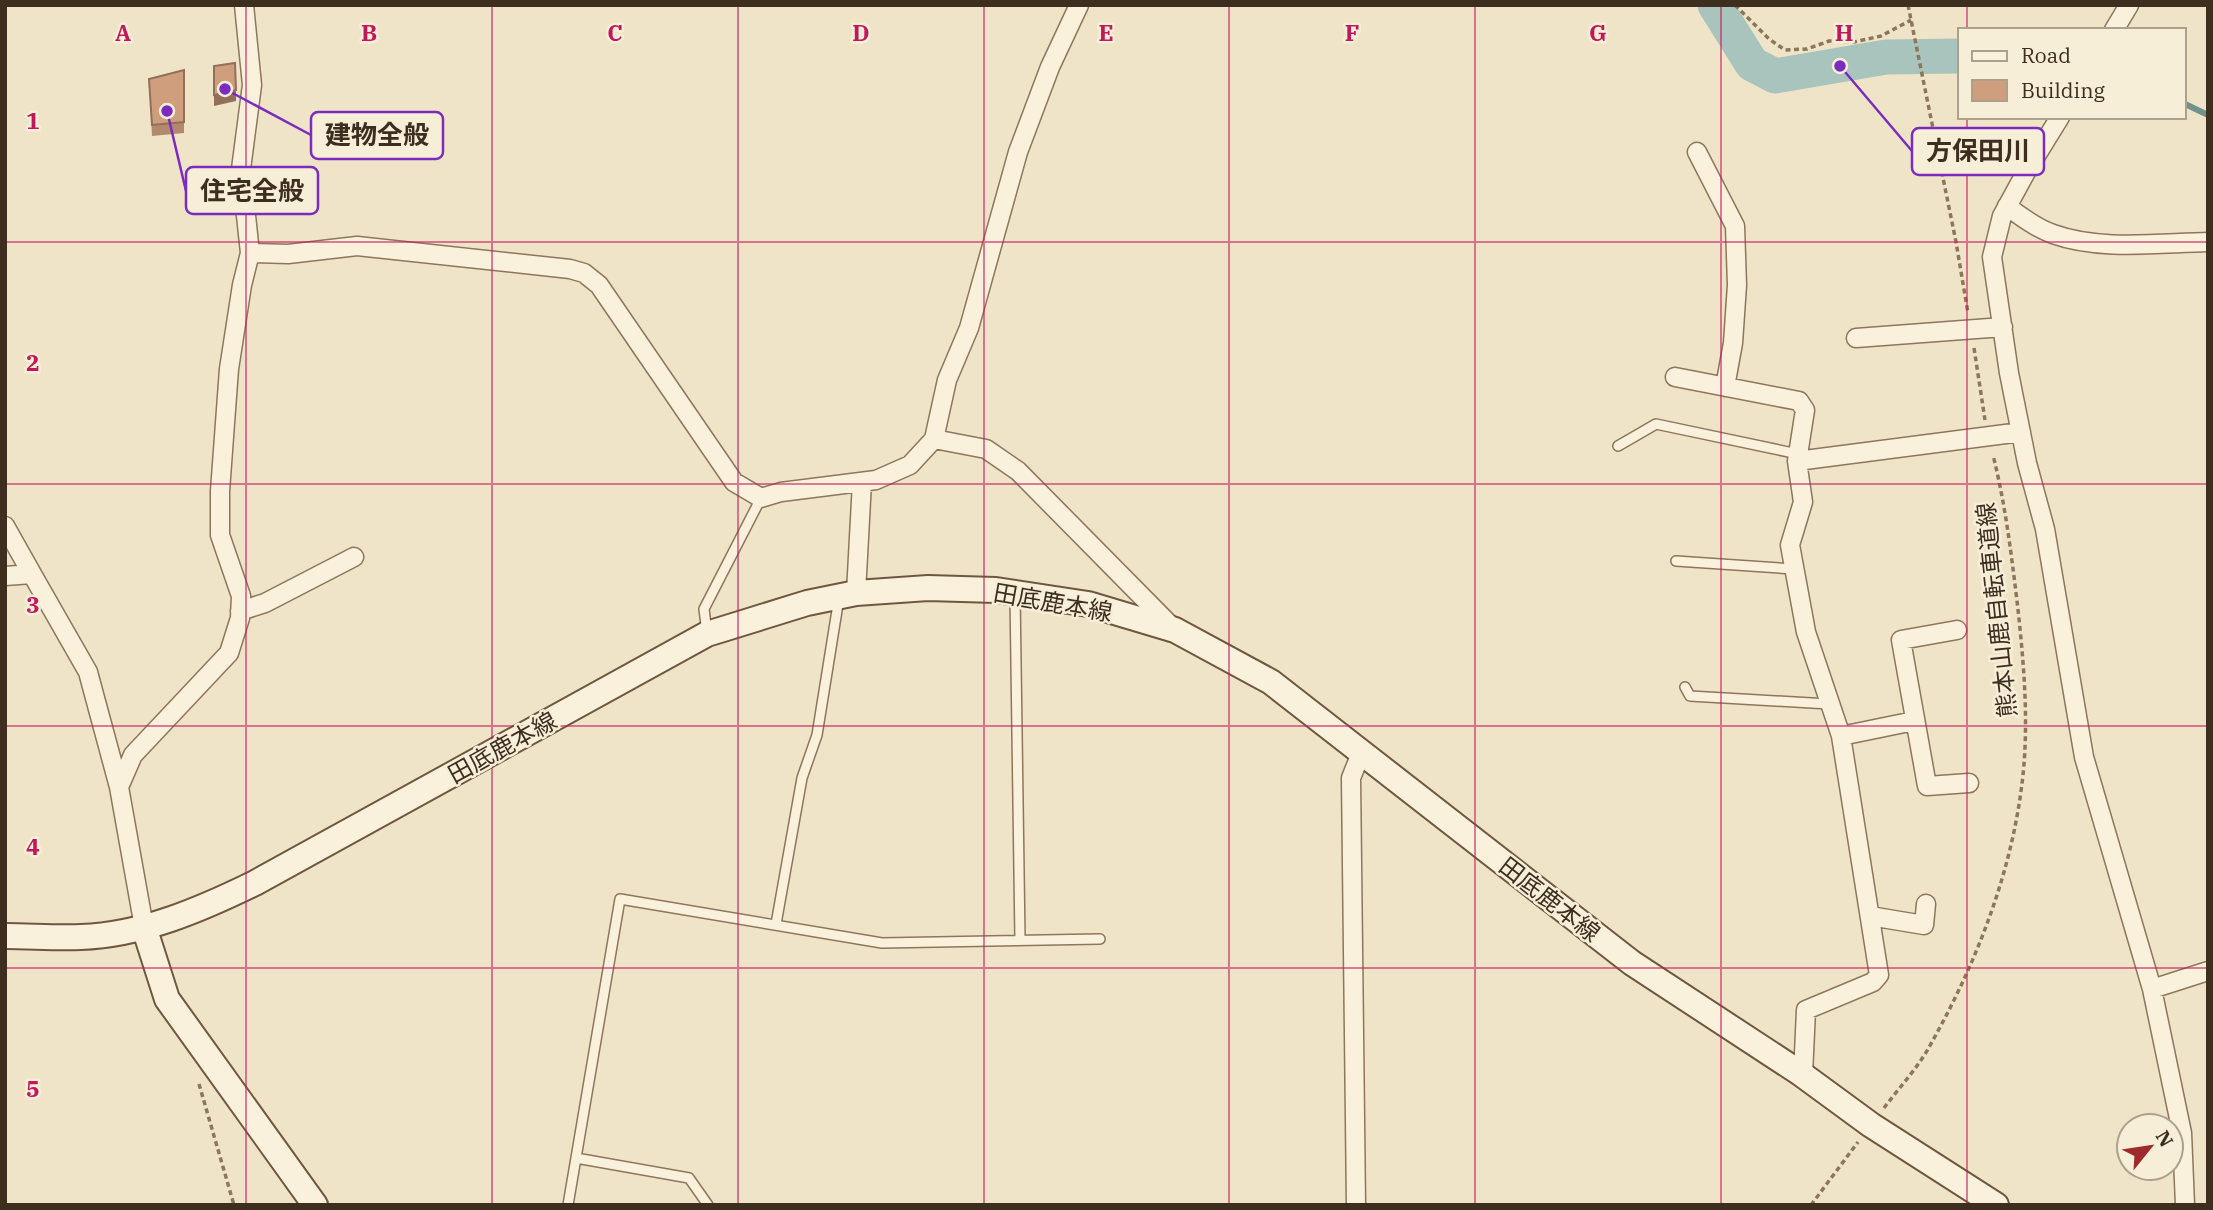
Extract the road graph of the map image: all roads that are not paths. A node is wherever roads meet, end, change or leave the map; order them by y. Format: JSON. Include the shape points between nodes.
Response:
{"nodes":[{"id":1,"x":244,"y":5,"type":"edge"},
{"id":2,"x":1079,"y":5,"type":"edge"},
{"id":3,"x":2129,"y":5,"type":"edge"},
{"id":4,"x":2116,"y":28,"type":"edge"},
{"id":5,"x":2059,"y":119,"type":"edge"},
{"id":6,"x":1697,"y":152,"type":"dead end"},
{"id":7,"x":2007,"y":206,"type":"junction"},
{"id":8,"x":2208,"y":242,"type":"edge"},
{"id":9,"x":250,"y":253,"type":"junction"},
{"id":10,"x":2003,"y":327,"type":"junction"},
{"id":11,"x":1856,"y":338,"type":"dead end"},
{"id":12,"x":1675,"y":377,"type":"dead end"},
{"id":13,"x":1725,"y":387,"type":"junction"},
{"id":14,"x":2021,"y":432,"type":"junction"},
{"id":15,"x":934,"y":439,"type":"junction"},
{"id":16,"x":1618,"y":446,"type":"dead end"},
{"id":17,"x":1797,"y":458,"type":"junction"},
{"id":18,"x":862,"y":482,"type":"junction"},
{"id":19,"x":761,"y":498,"type":"junction"},
{"id":20,"x":5,"y":526,"type":"edge"},
{"id":21,"x":354,"y":558,"type":"dead end"},
{"id":22,"x":1676,"y":561,"type":"dead end"},
{"id":23,"x":1794,"y":569,"type":"junction"},
{"id":24,"x":32,"y":574,"type":"junction"},
{"id":25,"x":5,"y":576,"type":"edge"},
{"id":26,"x":1015,"y":593,"type":"junction"},
{"id":27,"x":848,"y":595,"type":"junction"},
{"id":28,"x":240,"y":611,"type":"junction"},
{"id":29,"x":1175,"y":630,"type":"junction"},
{"id":30,"x":1957,"y":630,"type":"dead end"},
{"id":31,"x":707,"y":634,"type":"junction"},
{"id":32,"x":1685,"y":687,"type":"dead end"},
{"id":33,"x":1829,"y":704,"type":"junction"},
{"id":34,"x":1914,"y":720,"type":"junction"},
{"id":35,"x":1841,"y":736,"type":"junction"},
{"id":36,"x":1361,"y":753,"type":"junction"},
{"id":37,"x":1969,"y":783,"type":"dead end"},
{"id":38,"x":119,"y":787,"type":"junction"},
{"id":39,"x":1926,"y":904,"type":"dead end"},
{"id":40,"x":1870,"y":916,"type":"junction"},
{"id":41,"x":776,"y":924,"type":"junction"},
{"id":42,"x":144,"y":927,"type":"junction"},
{"id":43,"x":5,"y":936,"type":"edge"},
{"id":44,"x":1100,"y":939,"type":"dead end"},
{"id":45,"x":1020,"y":940,"type":"junction"},
{"id":46,"x":2208,"y":971,"type":"edge"},
{"id":47,"x":2152,"y":989,"type":"junction"},
{"id":48,"x":1803,"y":1075,"type":"junction"},
{"id":49,"x":576,"y":1157,"type":"junction"},
{"id":50,"x":316,"y":1205,"type":"edge"},
{"id":51,"x":568,"y":1205,"type":"edge"},
{"id":52,"x":708,"y":1205,"type":"edge"},
{"id":53,"x":1356,"y":1205,"type":"edge"},
{"id":54,"x":1996,"y":1205,"type":"edge"},
{"id":55,"x":2185,"y":1205,"type":"edge"}],
"edges":[{"from":1,"to":9,"type":"street","via":[[252,85],[241,169]]},
{"from":2,"to":15,"type":"street","via":[[1018,152],[969,328],[947,380]]},
{"from":3,"to":4,"type":"street"},
{"from":5,"to":7,"type":"street"},
{"from":6,"to":13,"type":"street","via":[[1735,226],[1737,285]]},
{"from":7,"to":8,"type":"street","via":[[2053,234],[2098,243]]},
{"from":7,"to":10,"type":"street","via":[[1992,257]]},
{"from":9,"to":19,"type":"street","via":[[357,246],[584,273],[599,285],[734,481]]},
{"from":9,"to":28,"type":"street","via":[[229,369],[220,491],[220,535],[241,596]]},
{"from":10,"to":11,"type":"street"},
{"from":10,"to":14,"type":"street"},
{"from":12,"to":13,"type":"street"},
{"from":13,"to":17,"type":"street","via":[[1800,401],[1805,410]]},
{"from":14,"to":17,"type":"street"},
{"from":14,"to":47,"type":"street","via":[[2045,529],[2084,757]]},
{"from":15,"to":18,"type":"street","via":[[910,466]]},
{"from":15,"to":29,"type":"street","via":[[986,449],[1017,471]]},
{"from":16,"to":17,"type":"lane","via":[[1656,424]]},
{"from":17,"to":23,"type":"street","via":[[1803,502],[1790,545]]},
{"from":18,"to":19,"type":"street"},
{"from":18,"to":27,"type":"street"},
{"from":19,"to":31,"type":"lane","via":[[704,608]]},
{"from":20,"to":24,"type":"street"},
{"from":21,"to":28,"type":"street"},
{"from":22,"to":23,"type":"lane"},
{"from":23,"to":33,"type":"street","via":[[1806,632]]},
{"from":24,"to":25,"type":"street"},
{"from":24,"to":38,"type":"street","via":[[88,672]]},
{"from":26,"to":27,"type":"main road","name":"田底鹿本線","via":[[928,588]]},
{"from":26,"to":29,"type":"main road","name":"田底鹿本線","via":[[1088,604]]},
{"from":26,"to":45,"type":"lane"},
{"from":27,"to":31,"type":"main road","name":"田底鹿本線"},
{"from":27,"to":41,"type":"lane","via":[[817,735],[802,778]]},
{"from":28,"to":38,"type":"street","via":[[229,653],[133,755]]},
{"from":29,"to":36,"type":"main road","name":"田底鹿本線","via":[[1271,682]]},
{"from":30,"to":34,"type":"street","via":[[1901,640]]},
{"from":31,"to":42,"type":"main road","name":"田底鹿本線","via":[[256,883],[210,905]]},
{"from":32,"to":33,"type":"lane","via":[[1690,696]]},
{"from":33,"to":35,"type":"street"},
{"from":34,"to":35,"type":"street"},
{"from":34,"to":37,"type":"street","via":[[1927,786]]},
{"from":35,"to":40,"type":"street"},
{"from":36,"to":48,"type":"main road","name":"田底鹿本線","via":[[1632,962]]},
{"from":36,"to":53,"type":"street","via":[[1351,778]]},
{"from":38,"to":42,"type":"street"},
{"from":39,"to":40,"type":"street","via":[[1924,925]]},
{"from":40,"to":48,"type":"street","via":[[1879,975],[1873,982],[1805,1010]]},
{"from":41,"to":45,"type":"lane","via":[[882,943]]},
{"from":41,"to":49,"type":"lane","via":[[620,899]]},
{"from":42,"to":43,"type":"main road","name":"田底鹿本線","via":[[83,937]]},
{"from":42,"to":50,"type":"main road","via":[[167,999]]},
{"from":44,"to":45,"type":"lane"},
{"from":46,"to":47,"type":"street"},
{"from":47,"to":55,"type":"street","via":[[2182,1133]]},
{"from":48,"to":54,"type":"main road","name":"田底鹿本線"},
{"from":49,"to":51,"type":"lane"},
{"from":49,"to":52,"type":"lane","via":[[689,1178]]}]}
